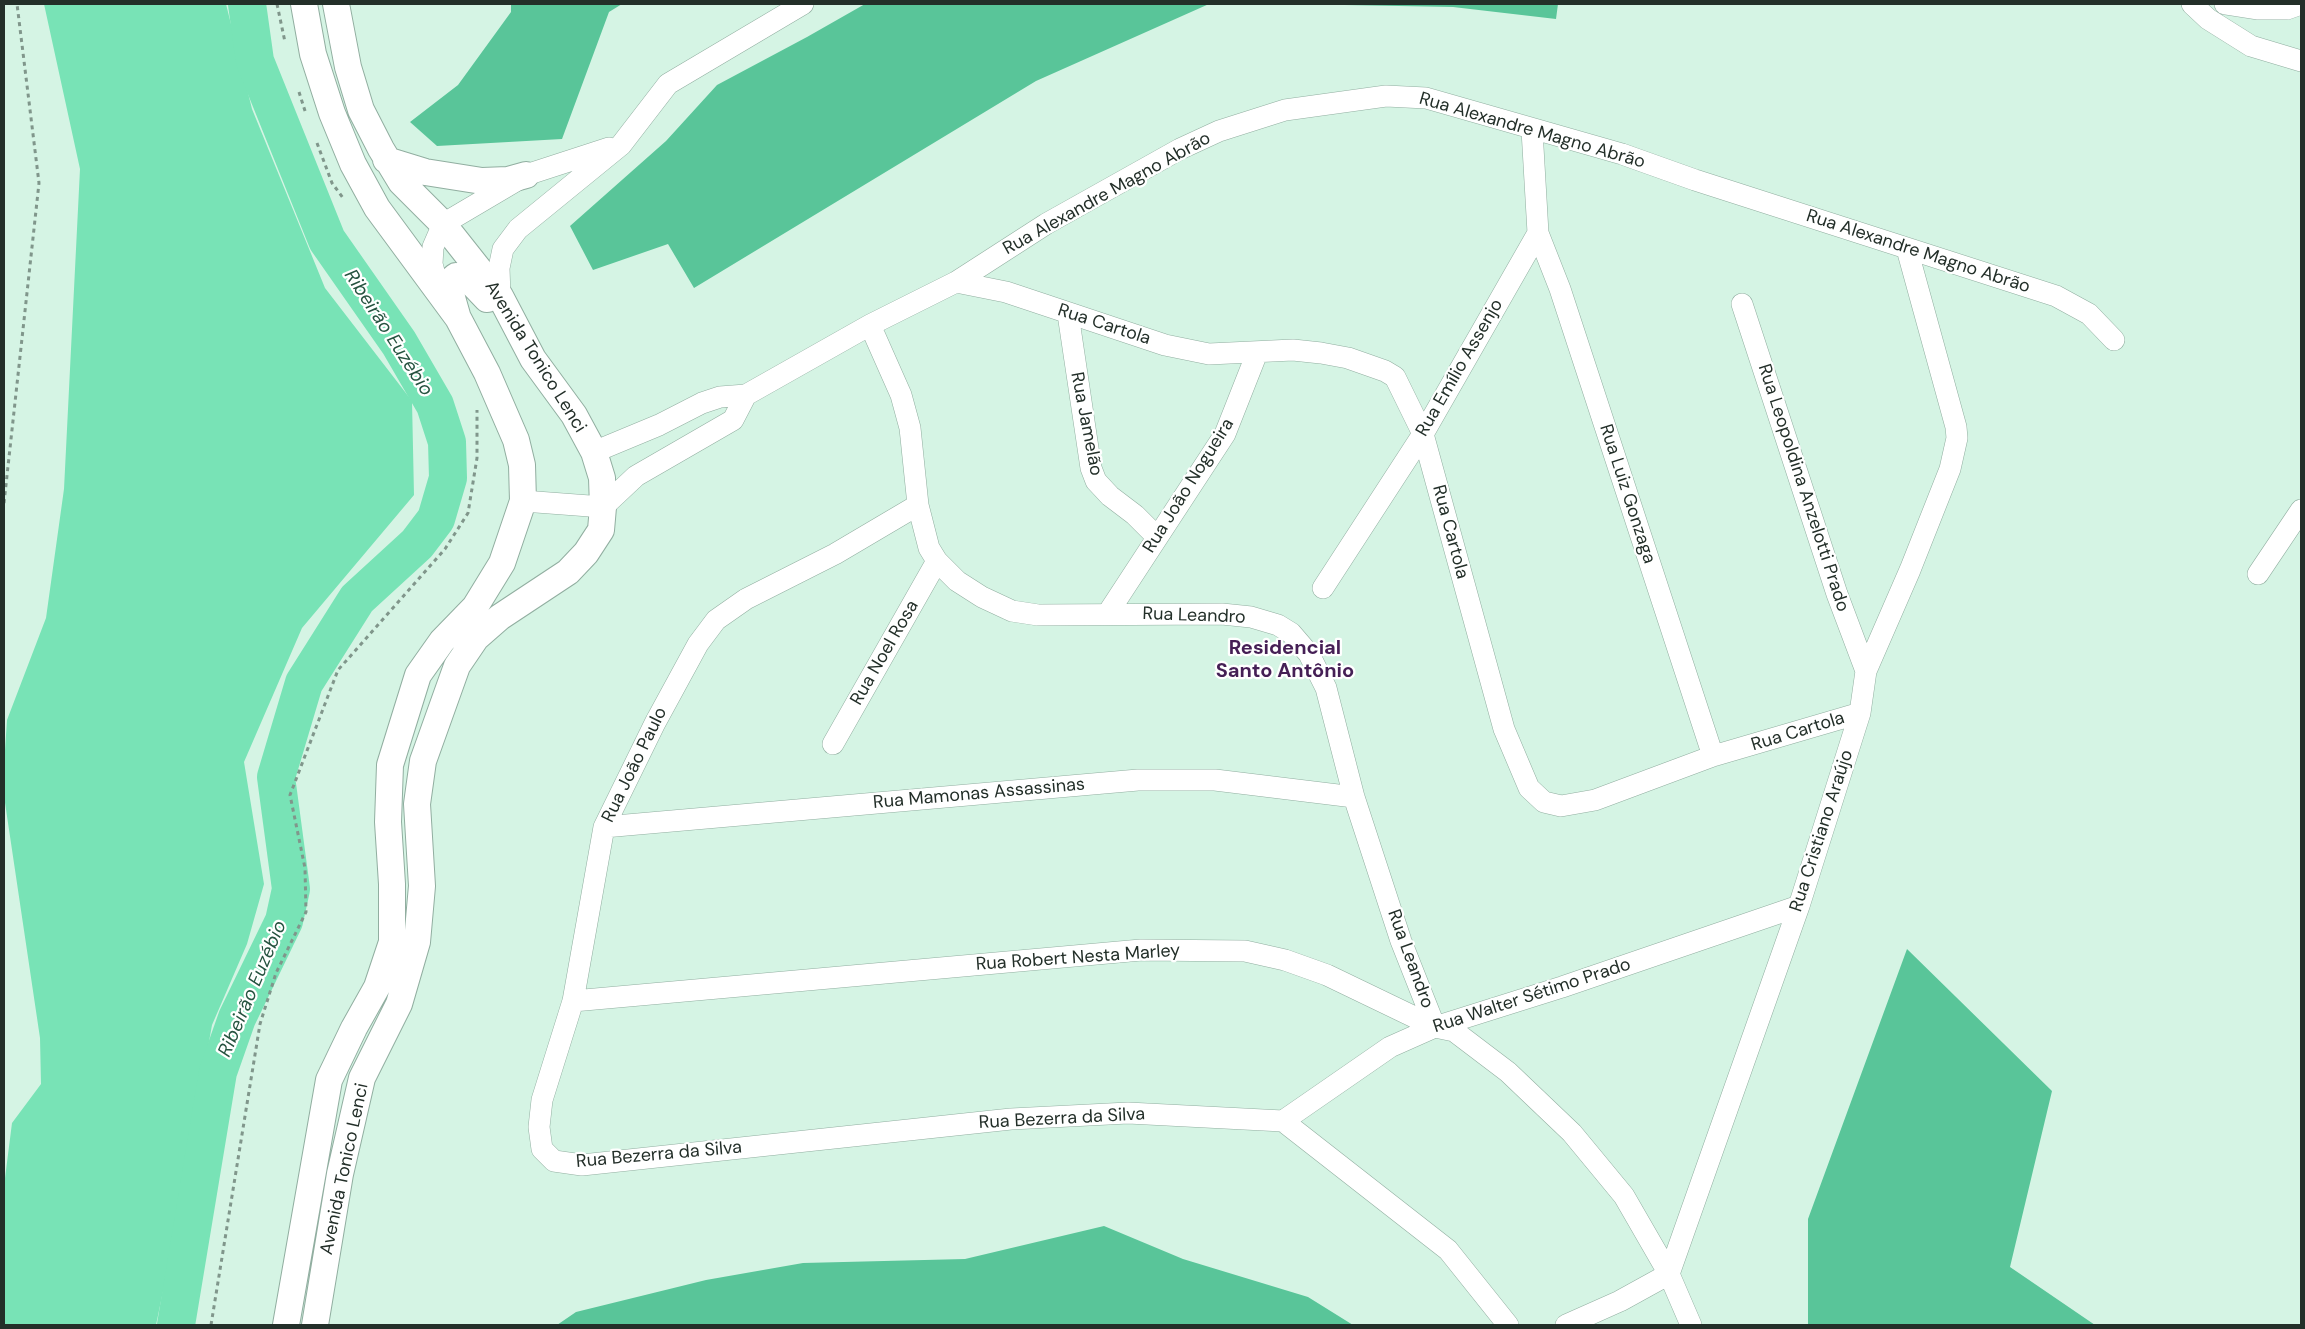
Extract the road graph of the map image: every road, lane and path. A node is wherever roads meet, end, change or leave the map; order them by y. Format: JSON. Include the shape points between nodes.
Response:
{"nodes":[{"id":1,"x":17,"y":4,"type":"edge"},
{"id":2,"x":277,"y":4,"type":"edge"},
{"id":3,"x":304,"y":4,"type":"edge"},
{"id":4,"x":336,"y":4,"type":"edge"},
{"id":5,"x":803,"y":4,"type":"edge"},
{"id":6,"x":2192,"y":4,"type":"edge"},
{"id":7,"x":2225,"y":4,"type":"edge"},
{"id":8,"x":2301,"y":4,"type":"edge"},
{"id":9,"x":288,"y":51,"type":"dead end"},
{"id":10,"x":2301,"y":61,"type":"edge"},
{"id":11,"x":297,"y":86,"type":"dead end"},
{"id":12,"x":309,"y":122,"type":"dead end"},
{"id":13,"x":1532,"y":130,"type":"junction"},
{"id":14,"x":315,"y":139,"type":"dead end"},
{"id":15,"x":621,"y":144,"type":"junction"},
{"id":16,"x":386,"y":160,"type":"junction"},
{"id":17,"x":526,"y":175,"type":"junction"},
{"id":18,"x":344,"y":199,"type":"dead end"},
{"id":19,"x":443,"y":224,"type":"junction"},
{"id":20,"x":1538,"y":233,"type":"junction"},
{"id":21,"x":1906,"y":249,"type":"junction"},
{"id":22,"x":956,"y":282,"type":"junction"},
{"id":23,"x":500,"y":296,"type":"junction"},
{"id":24,"x":441,"y":298,"type":"junction"},
{"id":25,"x":1742,"y":304,"type":"dead end"},
{"id":26,"x":1068,"y":314,"type":"junction"},
{"id":27,"x":458,"y":318,"type":"junction"},
{"id":28,"x":870,"y":325,"type":"junction"},
{"id":29,"x":2114,"y":340,"type":"dead end"},
{"id":30,"x":1257,"y":353,"type":"junction"},
{"id":31,"x":533,"y":359,"type":"junction"},
{"id":32,"x":746,"y":395,"type":"junction"},
{"id":33,"x":476,"y":407,"type":"dead end"},
{"id":34,"x":659,"y":425,"type":"junction"},
{"id":35,"x":1423,"y":434,"type":"junction"},
{"id":36,"x":678,"y":451,"type":"junction"},
{"id":37,"x":594,"y":452,"type":"junction"},
{"id":38,"x":524,"y":501,"type":"junction"},
{"id":39,"x":4,"y":503,"type":"edge"},
{"id":40,"x":918,"y":505,"type":"junction"},
{"id":41,"x":603,"y":507,"type":"junction"},
{"id":42,"x":2301,"y":510,"type":"edge"},
{"id":43,"x":1157,"y":537,"type":"junction"},
{"id":44,"x":937,"y":561,"type":"junction"},
{"id":45,"x":2258,"y":574,"type":"dead end"},
{"id":46,"x":1323,"y":588,"type":"dead end"},
{"id":47,"x":1108,"y":613,"type":"junction"},
{"id":48,"x":1866,"y":670,"type":"junction"},
{"id":49,"x":1860,"y":713,"type":"junction"},
{"id":50,"x":833,"y":744,"type":"dead end"},
{"id":51,"x":1713,"y":756,"type":"junction"},
{"id":52,"x":1354,"y":797,"type":"junction"},
{"id":53,"x":604,"y":826,"type":"junction"},
{"id":54,"x":1799,"y":906,"type":"junction"},
{"id":55,"x":573,"y":1001,"type":"junction"},
{"id":56,"x":1435,"y":1027,"type":"junction"},
{"id":57,"x":1283,"y":1121,"type":"junction"},
{"id":58,"x":542,"y":1149,"type":"joint"},
{"id":59,"x":1668,"y":1274,"type":"junction"},
{"id":60,"x":211,"y":1325,"type":"edge"},
{"id":61,"x":286,"y":1325,"type":"edge"},
{"id":62,"x":315,"y":1325,"type":"edge"},
{"id":63,"x":1508,"y":1325,"type":"edge"},
{"id":64,"x":1566,"y":1325,"type":"edge"},
{"id":65,"x":1691,"y":1325,"type":"edge"}],
"edges":[{"from":1,"to":39,"type":"path","via":[[38,184]]},
{"from":2,"to":9,"type":"path"},
{"from":3,"to":24,"type":"main road","name":"Avenida Tonico Lenci","via":[[312,54],[353,164],[377,208]]},
{"from":4,"to":16,"type":"main road","name":"Avenida Tonico Lenci","via":[[348,67],[361,110]]},
{"from":5,"to":15,"type":"street","via":[[668,84]]},
{"from":6,"to":10,"type":"street","via":[[2208,19],[2251,46]]},
{"from":7,"to":8,"type":"street","via":[[2287,9]]},
{"from":11,"to":12,"type":"path"},
{"from":13,"to":20,"type":"street"},
{"from":13,"to":21,"type":"street","name":"Rua Alexandre Magno Abrão","via":[[1622,154]]},
{"from":13,"to":22,"type":"street","name":"Rua Alexandre Magno Abrão","via":[[1426,98],[1386,96],[1285,110],[1219,131],[1180,149],[1046,224]]},
{"from":14,"to":18,"type":"path","via":[[332,183]]},
{"from":15,"to":17,"type":"street"},
{"from":15,"to":23,"type":"street","via":[[513,236],[503,249],[498,268]]},
{"from":16,"to":17,"type":"main road","via":[[425,172],[482,181],[508,180]]},
{"from":16,"to":19,"type":"main road","name":"Avenida Tonico Lenci","via":[[412,195]]},
{"from":17,"to":19,"type":"street"},
{"from":19,"to":23,"type":"main road","name":"Avenida Tonico Lenci"},
{"from":19,"to":24,"type":"street","via":[[433,247],[432,264]]},
{"from":20,"to":35,"type":"street","name":"Rua Emílio Assenjo"},
{"from":20,"to":51,"type":"street","name":"Rua Luiz Gonzaga","via":[[1560,289]]},
{"from":21,"to":29,"type":"street","name":"Rua Alexandre Magno Abrão","via":[[2056,296],[2089,314]]},
{"from":21,"to":48,"type":"street","name":"Rua Cristiano Araújo","via":[[1957,438],[1950,469]]},
{"from":22,"to":26,"type":"street","name":"Rua Cartola","via":[[1006,292]]},
{"from":22,"to":28,"type":"street","name":"Rua Alexandre Magno Abrão"},
{"from":23,"to":31,"type":"main road","name":"Avenida Tonico Lenci"},
{"from":24,"to":27,"type":"main road","name":"Avenida Tonico Lenci"},
{"from":25,"to":48,"type":"street","name":"Rua Leopoldina Anzelotti Prado","via":[[1837,594]]},
{"from":26,"to":30,"type":"street","name":"Rua Cartola","via":[[1165,345],[1208,354]]},
{"from":26,"to":43,"type":"street","name":"Rua Jamelão","via":[[1091,468],[1096,481]]},
{"from":27,"to":31,"type":"main road","via":[[449,287],[453,278],[461,276],[486,297]]},
{"from":27,"to":38,"type":"main road","name":"Avenida Tonico Lenci","via":[[487,373],[516,440],[522,465]]},
{"from":28,"to":32,"type":"street","name":"Rua Alexandre Magno Abrão"},
{"from":28,"to":40,"type":"street","name":"Rua Leandro","via":[[902,395],[910,428]]},
{"from":30,"to":35,"type":"street","name":"Rua Cartola","via":[[1293,350],[1330,355],[1385,371],[1400,384]]},
{"from":30,"to":43,"type":"street","name":"Rua João Nogueira","via":[[1225,434]]},
{"from":31,"to":37,"type":"main road","name":"Avenida Tonico Lenci","via":[[574,414]]},
{"from":32,"to":34,"type":"street","via":[[711,400]]},
{"from":32,"to":36,"type":"street","via":[[733,420]]},
{"from":33,"to":60,"type":"path","via":[[477,458],[468,513],[445,549],[338,670],[290,796],[305,868],[306,912],[276,973],[260,1024]]},
{"from":34,"to":36,"type":"street"},
{"from":34,"to":37,"type":"street"},
{"from":35,"to":46,"type":"street","name":"Rua Emílio Assenjo"},
{"from":35,"to":51,"type":"street","name":"Rua Cartola","via":[[1504,729],[1528,788],[1544,802],[1561,806],[1580,804]]},
{"from":36,"to":41,"type":"street","via":[[636,476]]},
{"from":37,"to":41,"type":"main road","name":"Avenida Tonico Lenci","via":[[602,478]]},
{"from":38,"to":41,"type":"street"},
{"from":38,"to":61,"type":"main road","name":"Avenida Tonico Lenci","via":[[502,563],[475,607],[442,640],[418,675],[390,765],[388,822],[392,942],[377,987],[329,1080]]},
{"from":40,"to":44,"type":"street","name":"Rua Leandro","via":[[929,548]]},
{"from":40,"to":53,"type":"street","name":"Rua João Paulo","via":[[835,554],[746,599],[716,620],[698,644]]},
{"from":41,"to":62,"type":"main road","name":"Avenida Tonico Lenci","via":[[601,530],[586,554],[568,572],[500,617],[476,638],[457,666],[426,752],[417,804],[422,886],[417,942],[399,1004],[362,1078],[340,1174]]},
{"from":42,"to":45,"type":"street"},
{"from":43,"to":47,"type":"street","name":"Rua João Nogueira"},
{"from":44,"to":47,"type":"street","name":"Rua Leandro","via":[[957,582],[1012,611],[1038,615]]},
{"from":44,"to":50,"type":"street","name":"Rua Noel Rosa"},
{"from":47,"to":52,"type":"street","name":"Rua Leandro","via":[[1251,617],[1292,633],[1309,654],[1326,688]]},
{"from":48,"to":49,"type":"street","name":"Rua Cristiano Araújo"},
{"from":49,"to":51,"type":"street","name":"Rua Cartola"},
{"from":49,"to":54,"type":"street","name":"Rua Cristiano Araújo"},
{"from":52,"to":53,"type":"street","name":"Rua Mamonas Assassinas","via":[[1215,780],[1138,780]]},
{"from":52,"to":56,"type":"street","name":"Rua Leandro","via":[[1402,941]]},
{"from":53,"to":55,"type":"street","name":"Rua João Paulo"},
{"from":54,"to":56,"type":"street","name":"Rua Walter Sétimo Prado"},
{"from":54,"to":59,"type":"street","name":"Rua Cristiano Araújo"},
{"from":55,"to":56,"type":"street","name":"Rua Robert Nesta Marley","via":[[1141,950],[1245,951],[1285,960],[1327,975]]},
{"from":55,"to":58,"type":"street","name":"Rua João Paulo","via":[[542,1100],[539,1127]]},
{"from":56,"to":57,"type":"street","name":"Rua Walter Sétimo Prado","via":[[1390,1047]]},
{"from":56,"to":59,"type":"street","name":"Rua Robert Nesta Marley","via":[[1454,1031],[1508,1072],[1572,1133],[1624,1196]]},
{"from":57,"to":58,"type":"street","name":"Rua Bezerra da Silva","via":[[1128,1113],[1010,1119],[582,1165],[554,1161]]},
{"from":57,"to":63,"type":"street","via":[[1448,1250]]},
{"from":59,"to":64,"type":"street","via":[[1620,1301]]},
{"from":59,"to":65,"type":"street","name":"Rua Robert Nesta Marley"}]}
